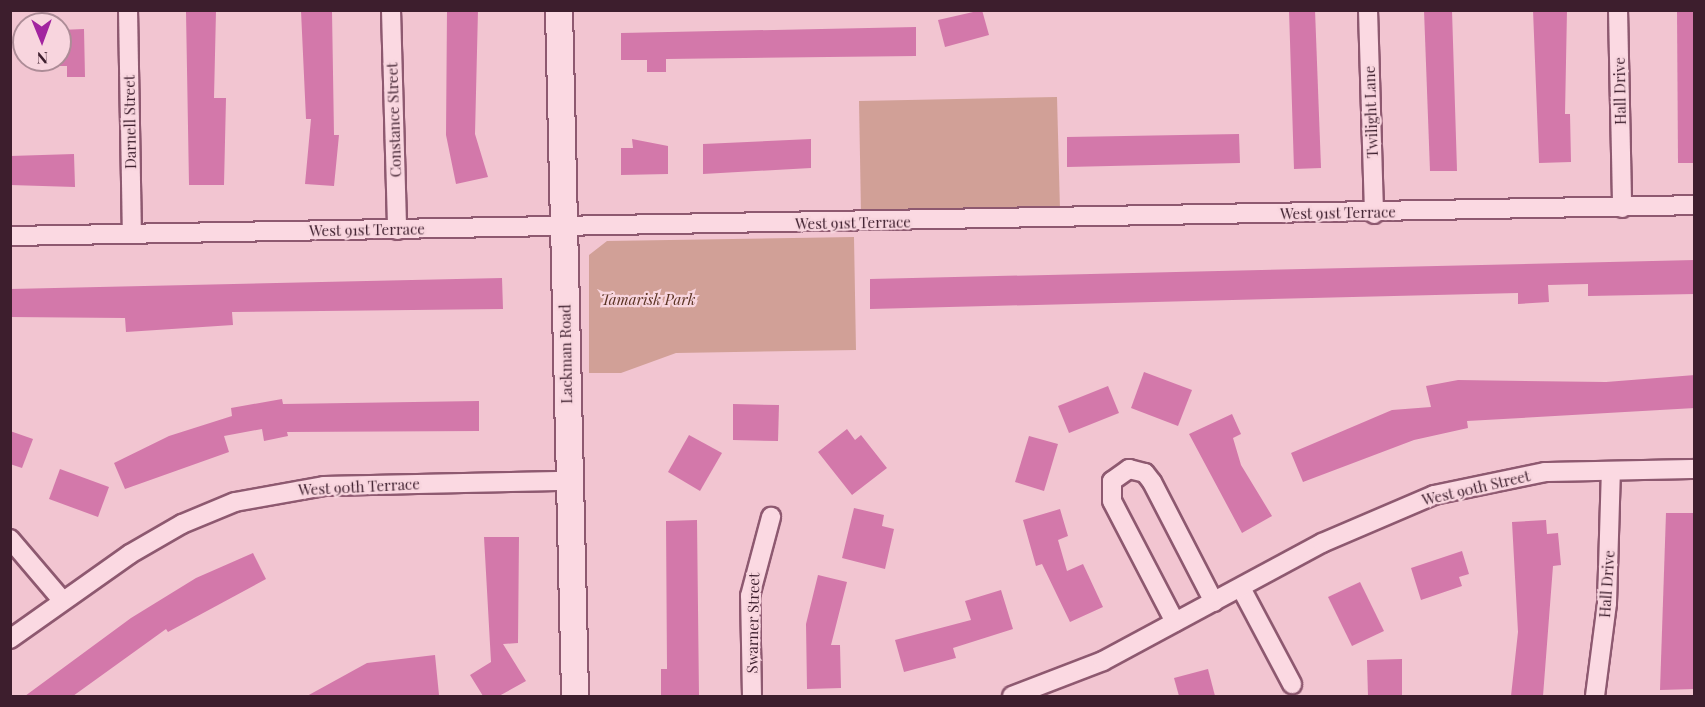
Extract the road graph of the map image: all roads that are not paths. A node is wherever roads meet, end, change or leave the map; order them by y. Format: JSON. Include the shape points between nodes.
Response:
{"nodes":[{"id":1,"x":128,"y":10,"type":"edge"},
{"id":2,"x":391,"y":10,"type":"edge"},
{"id":3,"x":559,"y":10,"type":"edge"},
{"id":4,"x":1368,"y":10,"type":"edge"},
{"id":5,"x":1618,"y":10,"type":"edge"},
{"id":6,"x":1695,"y":205,"type":"edge"},
{"id":7,"x":1622,"y":208,"type":"junction"},
{"id":8,"x":1374,"y":214,"type":"junction"},
{"id":9,"x":564,"y":228,"type":"junction"},
{"id":10,"x":397,"y":230,"type":"junction"},
{"id":11,"x":132,"y":234,"type":"junction"},
{"id":12,"x":10,"y":236,"type":"edge"},
{"id":13,"x":1695,"y":469,"type":"edge"},
{"id":14,"x":1611,"y":471,"type":"junction"},
{"id":15,"x":569,"y":481,"type":"junction"},
{"id":16,"x":771,"y":517,"type":"dead end"},
{"id":17,"x":10,"y":539,"type":"edge"},
{"id":18,"x":1241,"y":588,"type":"junction"},
{"id":19,"x":61,"y":599,"type":"junction"},
{"id":20,"x":1214,"y":602,"type":"junction"},
{"id":21,"x":1175,"y":622,"type":"junction"},
{"id":22,"x":10,"y":639,"type":"edge"},
{"id":23,"x":1292,"y":684,"type":"dead end"},
{"id":24,"x":575,"y":696,"type":"edge"},
{"id":25,"x":752,"y":696,"type":"edge"},
{"id":26,"x":1012,"y":696,"type":"edge"},
{"id":27,"x":1595,"y":696,"type":"edge"}],
"edges":[{"from":1,"to":11,"type":"street","name":"Darnell Street"},
{"from":2,"to":10,"type":"street","name":"Constance Street"},
{"from":3,"to":9,"type":"main road","name":"Lackman Road"},
{"from":4,"to":8,"type":"street","name":"Twilight Lane"},
{"from":5,"to":7,"type":"street","name":"Hall Drive"},
{"from":6,"to":7,"type":"street","name":"West 91st Terrace"},
{"from":7,"to":8,"type":"street","name":"West 91st Terrace"},
{"from":8,"to":9,"type":"street","name":"West 91st Terrace"},
{"from":9,"to":10,"type":"street","name":"West 91st Terrace"},
{"from":9,"to":15,"type":"main road","name":"Lackman Road"},
{"from":10,"to":11,"type":"street","name":"West 91st Terrace"},
{"from":11,"to":12,"type":"street","name":"West 91st Terrace"},
{"from":13,"to":14,"type":"street","name":"West 90th Street"},
{"from":14,"to":18,"type":"street","name":"West 90th Street","via":[[1545,472],[1434,495],[1378,516]]},
{"from":14,"to":27,"type":"street","name":"Hall Drive","via":[[1607,603]]},
{"from":15,"to":19,"type":"street","name":"West 90th Terrace","via":[[324,486],[277,492],[182,524]]},
{"from":15,"to":24,"type":"main road","name":"Lackman Road"},
{"from":16,"to":25,"type":"street","name":"Swarner Street","via":[[750,596]]},
{"from":17,"to":19,"type":"street"},
{"from":18,"to":20,"type":"street","name":"West 90th Street"},
{"from":18,"to":23,"type":"street"},
{"from":19,"to":22,"type":"street","name":"West 90th Terrace"},
{"from":20,"to":21,"type":"street","name":"West 90th Street"},
{"from":20,"to":21,"type":"street","via":[[1152,482],[1144,473],[1129,469],[1112,481],[1112,501]]},
{"from":21,"to":26,"type":"street","name":"West 90th Street","via":[[1047,687]]}]}
